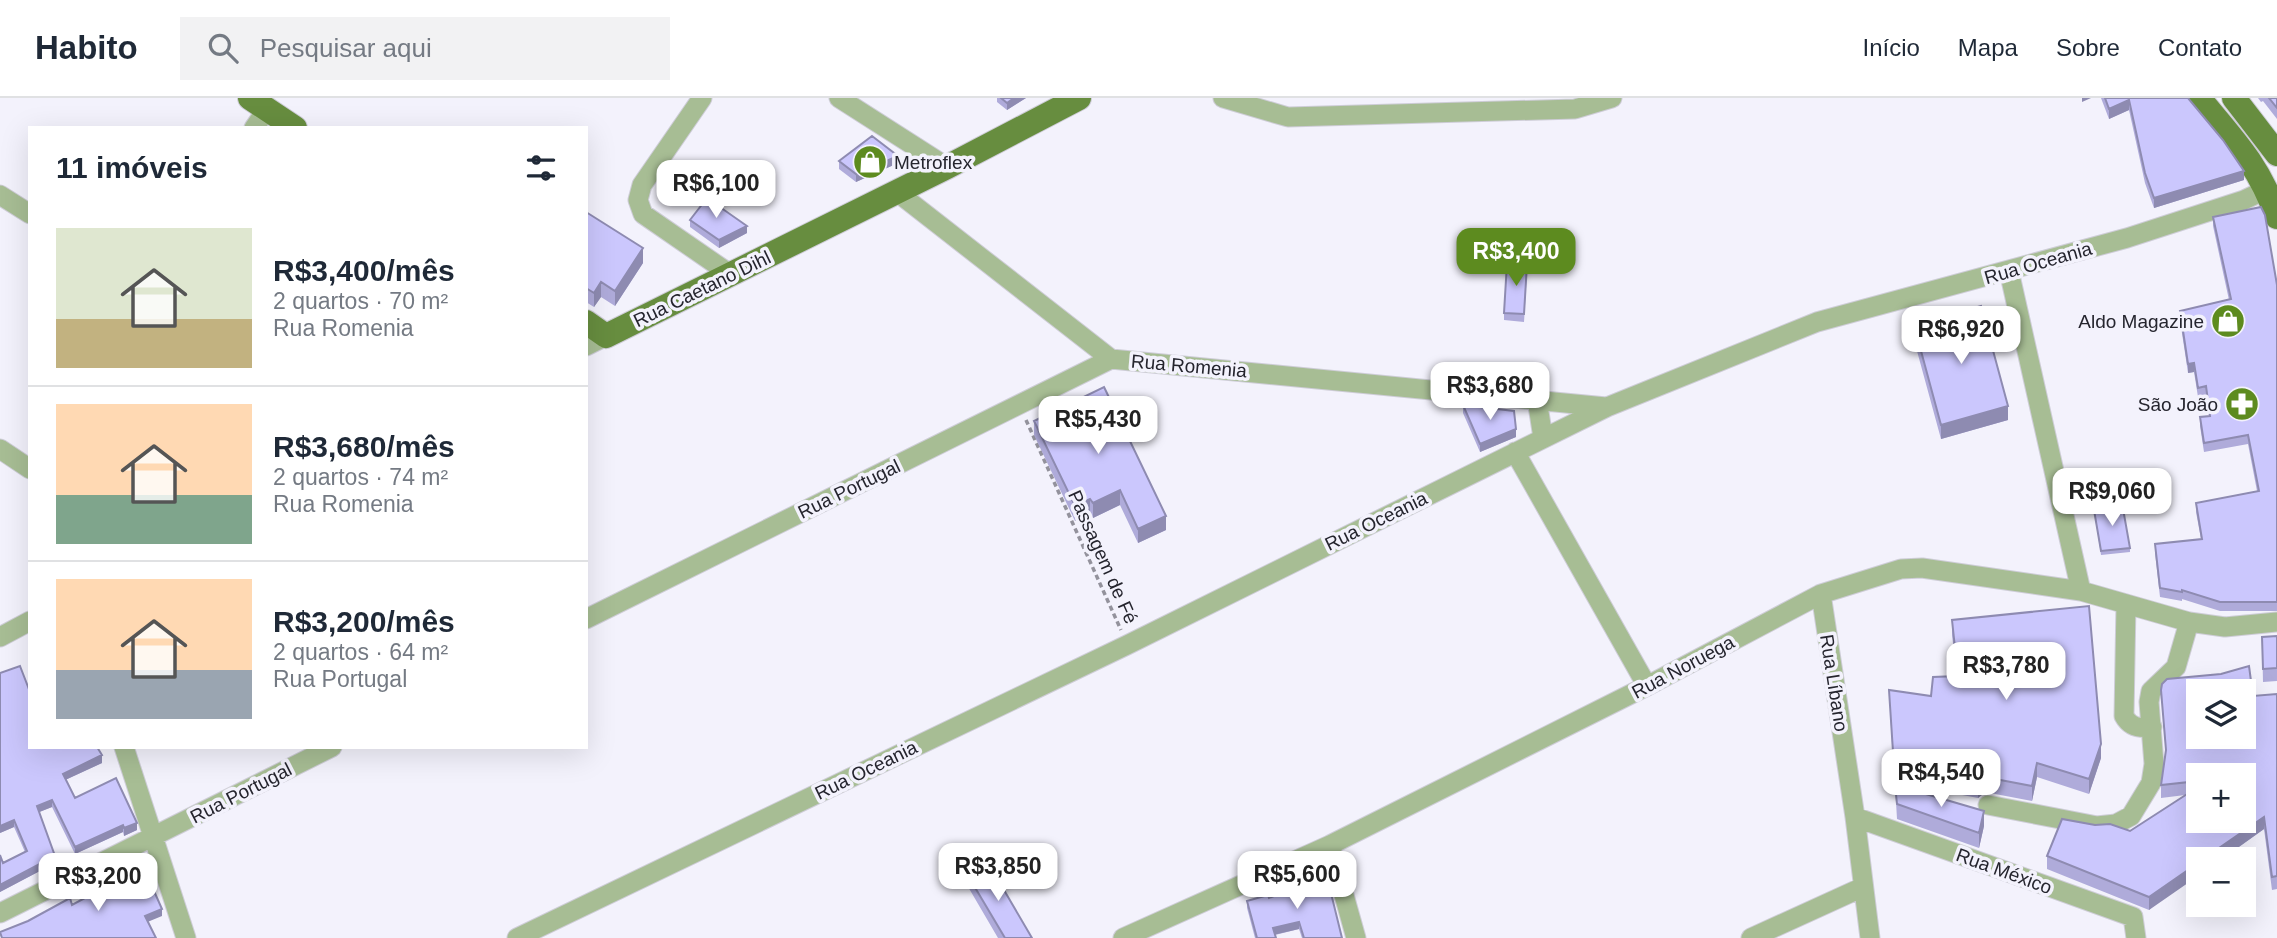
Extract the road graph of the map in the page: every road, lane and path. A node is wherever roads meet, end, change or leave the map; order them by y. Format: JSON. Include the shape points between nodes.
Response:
{"nodes":[{"id":1,"x":702,"y":98,"type":"edge"},
{"id":2,"x":839,"y":98,"type":"edge"},
{"id":3,"x":1079,"y":98,"type":"edge"},
{"id":4,"x":1223,"y":98,"type":"edge"},
{"id":5,"x":1612,"y":98,"type":"edge"},
{"id":6,"x":2199,"y":98,"type":"edge"},
{"id":7,"x":2234,"y":98,"type":"edge"},
{"id":8,"x":257,"y":111,"type":"edge"},
{"id":9,"x":291,"y":126,"type":"edge"},
{"id":10,"x":2277,"y":154,"type":"edge"},
{"id":11,"x":947,"y":167,"type":"junction"},
{"id":12,"x":2272,"y":185,"type":"edge"},
{"id":13,"x":897,"y":192,"type":"junction"},
{"id":14,"x":0,"y":195,"type":"edge"},
{"id":15,"x":28,"y":213,"type":"edge"},
{"id":16,"x":2277,"y":217,"type":"edge"},
{"id":17,"x":2009,"y":271,"type":"junction"},
{"id":18,"x":730,"y":274,"type":"junction"},
{"id":19,"x":593,"y":335,"type":"edge"},
{"id":20,"x":1111,"y":359,"type":"junction"},
{"id":21,"x":1537,"y":399,"type":"junction"},
{"id":22,"x":1020,"y":405,"type":"junction"},
{"id":23,"x":1607,"y":407,"type":"junction"},
{"id":24,"x":1543,"y":438,"type":"junction"},
{"id":25,"x":0,"y":449,"type":"edge"},
{"id":26,"x":1515,"y":452,"type":"junction"},
{"id":27,"x":28,"y":466,"type":"edge"},
{"id":28,"x":2081,"y":591,"type":"junction"},
{"id":29,"x":1821,"y":594,"type":"junction"},
{"id":30,"x":2126,"y":604,"type":"junction"},
{"id":31,"x":588,"y":618,"type":"edge"},
{"id":32,"x":28,"y":622,"type":"edge"},
{"id":33,"x":2189,"y":622,"type":"junction"},
{"id":34,"x":2277,"y":622,"type":"edge"},
{"id":35,"x":0,"y":637,"type":"edge"},
{"id":36,"x":1127,"y":645,"type":"junction"},
{"id":37,"x":1647,"y":686,"type":"junction"},
{"id":38,"x":2152,"y":727,"type":"junction"},
{"id":39,"x":125,"y":749,"type":"edge"},
{"id":40,"x":328,"y":749,"type":"edge"},
{"id":41,"x":1988,"y":805,"type":"dead end"},
{"id":42,"x":1855,"y":817,"type":"junction"},
{"id":43,"x":154,"y":837,"type":"junction"},
{"id":44,"x":1330,"y":845,"type":"junction"},
{"id":45,"x":1863,"y":887,"type":"junction"},
{"id":46,"x":0,"y":913,"type":"edge"},
{"id":47,"x":186,"y":938,"type":"edge"},
{"id":48,"x":517,"y":938,"type":"edge"},
{"id":49,"x":1123,"y":938,"type":"edge"},
{"id":50,"x":1356,"y":938,"type":"edge"},
{"id":51,"x":1751,"y":938,"type":"edge"},
{"id":52,"x":1870,"y":938,"type":"edge"},
{"id":53,"x":2136,"y":938,"type":"edge"}],
"edges":[{"from":1,"to":18,"type":"street","via":[[642,185],[638,200],[643,214]]},
{"from":2,"to":11,"type":"street"},
{"from":3,"to":11,"type":"main road","name":"Rua Caetano Dihl"},
{"from":4,"to":5,"type":"street","via":[[1288,117],[1575,109]]},
{"from":6,"to":12,"type":"main road"},
{"from":7,"to":10,"type":"main road"},
{"from":8,"to":9,"type":"main road"},
{"from":11,"to":13,"type":"main road","name":"Rua Caetano Dihl"},
{"from":12,"to":16,"type":"main road"},
{"from":12,"to":17,"type":"street","name":"Rua Oceania","via":[[2244,200]]},
{"from":13,"to":18,"type":"main road","name":"Rua Caetano Dihl"},
{"from":13,"to":20,"type":"street","name":"Rua Romenia"},
{"from":14,"to":15,"type":"street"},
{"from":17,"to":23,"type":"street","name":"Rua Oceania","via":[[1817,322]]},
{"from":17,"to":28,"type":"street"},
{"from":18,"to":19,"type":"main road","name":"Rua Caetano Dihl"},
{"from":20,"to":21,"type":"street","name":"Rua Romenia"},
{"from":20,"to":22,"type":"street","name":"Rua Portugal"},
{"from":21,"to":23,"type":"street","name":"Rua Romenia"},
{"from":21,"to":24,"type":"street"},
{"from":22,"to":31,"type":"street","name":"Rua Portugal"},
{"from":22,"to":36,"type":"path","name":"Passagem de Fé"},
{"from":23,"to":24,"type":"street","name":"Rua Oceania"},
{"from":24,"to":26,"type":"street","name":"Rua Oceania"},
{"from":25,"to":27,"type":"street"},
{"from":26,"to":36,"type":"street","name":"Rua Oceania"},
{"from":26,"to":37,"type":"street"},
{"from":28,"to":29,"type":"street","name":"Rua Noruega","via":[[1922,568],[1901,569]]},
{"from":28,"to":30,"type":"street","name":"Rua Noruega"},
{"from":29,"to":37,"type":"street","name":"Rua Noruega"},
{"from":29,"to":42,"type":"street","name":"Rua Líbano"},
{"from":30,"to":33,"type":"street","name":"Rua Noruega"},
{"from":30,"to":38,"type":"street","via":[[2124,716],[2134,727]]},
{"from":32,"to":35,"type":"street"},
{"from":33,"to":34,"type":"street","name":"Rua Noruega","via":[[2225,627]]},
{"from":33,"to":38,"type":"street","via":[[2176,667],[2151,691]]},
{"from":36,"to":48,"type":"street","name":"Rua Oceania"},
{"from":37,"to":44,"type":"street","name":"Rua Noruega"},
{"from":38,"to":41,"type":"street","via":[[2151,783],[2132,816],[2116,824],[2097,825]]},
{"from":39,"to":43,"type":"street"},
{"from":40,"to":43,"type":"street","name":"Rua Portugal"},
{"from":42,"to":45,"type":"street","name":"Rua Líbano"},
{"from":42,"to":53,"type":"street","name":"Rua México","via":[[2133,917]]},
{"from":43,"to":46,"type":"street","name":"Rua Portugal"},
{"from":43,"to":47,"type":"street"},
{"from":44,"to":49,"type":"street","name":"Rua Noruega"},
{"from":44,"to":50,"type":"street"},
{"from":45,"to":51,"type":"street"},
{"from":45,"to":52,"type":"street","name":"Rua Líbano"}]}
